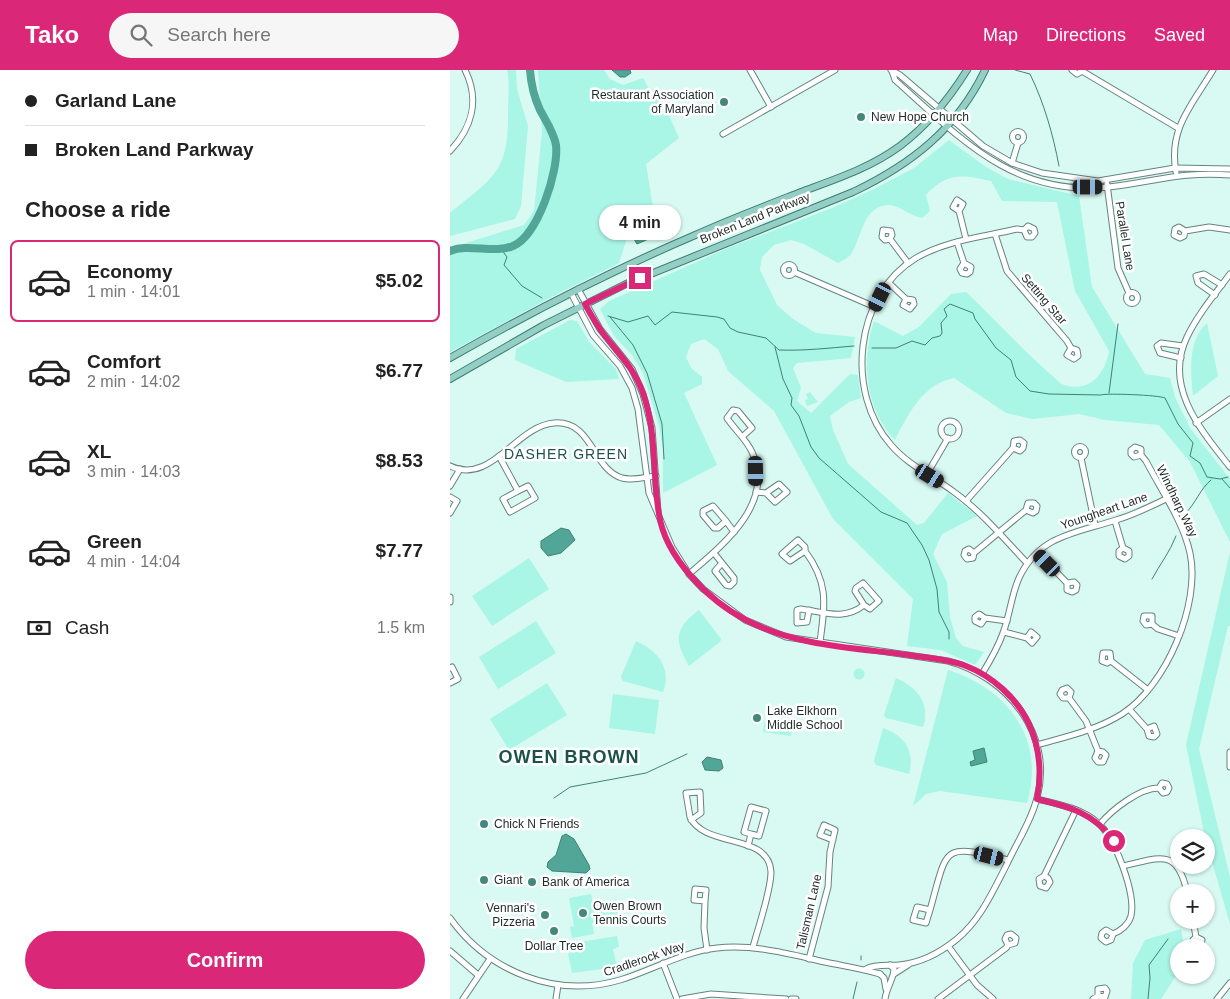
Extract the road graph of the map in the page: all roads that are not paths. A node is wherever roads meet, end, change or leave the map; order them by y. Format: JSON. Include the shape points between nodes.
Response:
{"nodes":[{"id":1,"x":465,"y":70,"type":"edge"},
{"id":2,"x":750,"y":70,"type":"edge"},
{"id":3,"x":835,"y":70,"type":"edge"},
{"id":4,"x":967,"y":70,"type":"edge"},
{"id":5,"x":985,"y":70,"type":"edge"},
{"id":6,"x":1072,"y":70,"type":"edge"},
{"id":7,"x":1213,"y":70,"type":"edge"},
{"id":8,"x":892,"y":71,"type":"edge"},
{"id":9,"x":1082,"y":71,"type":"edge"},
{"id":10,"x":771,"y":107,"type":"junction"},
{"id":11,"x":940,"y":109,"type":"junction"},
{"id":12,"x":934,"y":115,"type":"junction"},
{"id":13,"x":953,"y":121,"type":"junction"},
{"id":14,"x":948,"y":127,"type":"junction"},
{"id":15,"x":1178,"y":128,"type":"junction"},
{"id":16,"x":723,"y":134,"type":"dead end"},
{"id":17,"x":1018,"y":142,"type":"dead end"},
{"id":18,"x":450,"y":151,"type":"edge"},
{"id":19,"x":1012,"y":163,"type":"junction"},
{"id":20,"x":1175,"y":168,"type":"junction"},
{"id":21,"x":1230,"y":169,"type":"edge"},
{"id":22,"x":1176,"y":175,"type":"junction"},
{"id":23,"x":1230,"y":175,"type":"edge"},
{"id":24,"x":1107,"y":184,"type":"junction"},
{"id":25,"x":959,"y":211,"type":"dead end"},
{"id":26,"x":1024,"y":230,"type":"dead end"},
{"id":27,"x":1230,"y":230,"type":"edge"},
{"id":28,"x":1184,"y":231,"type":"dead end"},
{"id":29,"x":995,"y":234,"type":"junction"},
{"id":30,"x":890,"y":239,"type":"dead end"},
{"id":31,"x":966,"y":239,"type":"junction"},
{"id":32,"x":957,"y":242,"type":"junction"},
{"id":33,"x":908,"y":263,"type":"junction"},
{"id":34,"x":964,"y":263,"type":"dead end"},
{"id":35,"x":794,"y":272,"type":"dead end"},
{"id":36,"x":1230,"y":274,"type":"edge"},
{"id":37,"x":889,"y":283,"type":"junction"},
{"id":38,"x":1222,"y":285,"type":"junction"},
{"id":39,"x":578,"y":289,"type":"junction"},
{"id":40,"x":571,"y":293,"type":"junction"},
{"id":41,"x":1130,"y":293,"type":"dead end"},
{"id":42,"x":1215,"y":295,"type":"junction"},
{"id":43,"x":906,"y":299,"type":"dead end"},
{"id":44,"x":585,"y":304,"type":"junction"},
{"id":45,"x":578,"y":307,"type":"junction"},
{"id":46,"x":875,"y":307,"type":"junction"},
{"id":47,"x":1183,"y":346,"type":"junction"},
{"id":48,"x":1071,"y":348,"type":"dead end"},
{"id":49,"x":450,"y":358,"type":"edge"},
{"id":50,"x":1181,"y":358,"type":"junction"},
{"id":51,"x":450,"y":379,"type":"edge"},
{"id":52,"x":1230,"y":399,"type":"edge"},
{"id":53,"x":1196,"y":423,"type":"junction"},
{"id":54,"x":742,"y":437,"type":"junction"},
{"id":55,"x":948,"y":438,"type":"dead end"},
{"id":56,"x":1013,"y":448,"type":"dead end"},
{"id":57,"x":1141,"y":455,"type":"dead end"},
{"id":58,"x":499,"y":456,"type":"junction"},
{"id":59,"x":1081,"y":458,"type":"dead end"},
{"id":60,"x":450,"y":466,"type":"edge"},
{"id":61,"x":1230,"y":467,"type":"edge"},
{"id":62,"x":460,"y":469,"type":"junction"},
{"id":63,"x":926,"y":474,"type":"junction"},
{"id":64,"x":656,"y":476,"type":"junction"},
{"id":65,"x":646,"y":477,"type":"junction"},
{"id":66,"x":450,"y":486,"type":"edge"},
{"id":67,"x":518,"y":491,"type":"junction"},
{"id":68,"x":756,"y":492,"type":"junction"},
{"id":69,"x":766,"y":493,"type":"dead end"},
{"id":70,"x":450,"y":497,"type":"edge"},
{"id":71,"x":1166,"y":499,"type":"junction"},
{"id":72,"x":966,"y":501,"type":"junction"},
{"id":73,"x":1026,"y":510,"type":"dead end"},
{"id":74,"x":450,"y":513,"type":"edge"},
{"id":75,"x":659,"y":515,"type":"junction"},
{"id":76,"x":1114,"y":521,"type":"junction"},
{"id":77,"x":726,"y":522,"type":"junction"},
{"id":78,"x":1095,"y":525,"type":"junction"},
{"id":79,"x":734,"y":532,"type":"junction"},
{"id":80,"x":998,"y":533,"type":"junction"},
{"id":81,"x":1122,"y":548,"type":"dead end"},
{"id":82,"x":805,"y":551,"type":"junction"},
{"id":83,"x":714,"y":553,"type":"junction"},
{"id":84,"x":974,"y":553,"type":"dead end"},
{"id":85,"x":1038,"y":553,"type":"junction"},
{"id":86,"x":722,"y":563,"type":"dead end"},
{"id":87,"x":1027,"y":563,"type":"junction"},
{"id":88,"x":689,"y":574,"type":"junction"},
{"id":89,"x":1067,"y":583,"type":"dead end"},
{"id":90,"x":450,"y":597,"type":"edge"},
{"id":91,"x":450,"y":602,"type":"edge"},
{"id":92,"x":864,"y":605,"type":"junction"},
{"id":93,"x":809,"y":610,"type":"dead end"},
{"id":94,"x":824,"y":612,"type":"junction"},
{"id":95,"x":985,"y":618,"type":"dead end"},
{"id":96,"x":1007,"y":621,"type":"junction"},
{"id":97,"x":1152,"y":624,"type":"dead end"},
{"id":98,"x":1004,"y":632,"type":"junction"},
{"id":99,"x":1178,"y":636,"type":"junction"},
{"id":100,"x":1027,"y":638,"type":"dead end"},
{"id":101,"x":820,"y":642,"type":"junction"},
{"id":102,"x":1111,"y":661,"type":"dead end"},
{"id":103,"x":450,"y":668,"type":"edge"},
{"id":104,"x":982,"y":674,"type":"junction"},
{"id":105,"x":450,"y":683,"type":"edge"},
{"id":106,"x":1148,"y":690,"type":"junction"},
{"id":107,"x":1069,"y":698,"type":"dead end"},
{"id":108,"x":1129,"y":709,"type":"junction"},
{"id":109,"x":1090,"y":729,"type":"junction"},
{"id":110,"x":1147,"y":729,"type":"dead end"},
{"id":111,"x":1037,"y":745,"type":"junction"},
{"id":112,"x":1098,"y":751,"type":"dead end"},
{"id":113,"x":1230,"y":752,"type":"edge"},
{"id":114,"x":1230,"y":767,"type":"edge"},
{"id":115,"x":1159,"y":788,"type":"dead end"},
{"id":116,"x":1037,"y":799,"type":"junction"},
{"id":117,"x":1076,"y":810,"type":"junction"},
{"id":118,"x":691,"y":820,"type":"junction"},
{"id":119,"x":1100,"y":824,"type":"junction"},
{"id":120,"x":752,"y":834,"type":"junction"},
{"id":121,"x":833,"y":840,"type":"dead end"},
{"id":122,"x":748,"y":846,"type":"junction"},
{"id":123,"x":1008,"y":860,"type":"junction"},
{"id":124,"x":1123,"y":866,"type":"junction"},
{"id":125,"x":1044,"y":876,"type":"dead end"},
{"id":126,"x":1185,"y":884,"type":"edge"},
{"id":127,"x":705,"y":901,"type":"dead end"},
{"id":128,"x":930,"y":910,"type":"dead end"},
{"id":129,"x":450,"y":918,"type":"edge"},
{"id":130,"x":1194,"y":929,"type":"edge"},
{"id":131,"x":1112,"y":934,"type":"dead end"},
{"id":132,"x":1196,"y":937,"type":"dead end"},
{"id":133,"x":1008,"y":944,"type":"dead end"},
{"id":134,"x":948,"y":946,"type":"junction"},
{"id":135,"x":753,"y":948,"type":"junction"},
{"id":136,"x":707,"y":950,"type":"junction"},
{"id":137,"x":450,"y":951,"type":"edge"},
{"id":138,"x":490,"y":958,"type":"junction"},
{"id":139,"x":809,"y":958,"type":"junction"},
{"id":140,"x":663,"y":963,"type":"junction"},
{"id":141,"x":912,"y":963,"type":"junction"},
{"id":142,"x":886,"y":965,"type":"junction"},
{"id":143,"x":866,"y":969,"type":"junction"},
{"id":144,"x":478,"y":975,"type":"junction"},
{"id":145,"x":893,"y":975,"type":"junction"},
{"id":146,"x":882,"y":976,"type":"junction"},
{"id":147,"x":969,"y":976,"type":"junction"},
{"id":148,"x":1230,"y":983,"type":"edge"},
{"id":149,"x":558,"y":985,"type":"junction"},
{"id":150,"x":886,"y":990,"type":"junction"},
{"id":151,"x":463,"y":999,"type":"edge"},
{"id":152,"x":556,"y":999,"type":"edge"},
{"id":153,"x":677,"y":999,"type":"edge"},
{"id":154,"x":682,"y":999,"type":"edge"},
{"id":155,"x":786,"y":999,"type":"edge"},
{"id":156,"x":791,"y":999,"type":"edge"},
{"id":157,"x":796,"y":999,"type":"edge"},
{"id":158,"x":885,"y":999,"type":"edge"},
{"id":159,"x":938,"y":999,"type":"edge"},
{"id":160,"x":993,"y":999,"type":"edge"},
{"id":161,"x":1217,"y":999,"type":"edge"}],
"edges":[{"from":1,"to":18,"type":"street","via":[[472,88],[472,111],[464,134]]},
{"from":2,"to":10,"type":"street"},
{"from":3,"to":10,"type":"street"},
{"from":4,"to":11,"type":"main road","name":"Broken Land Parkway"},
{"from":5,"to":13,"type":"main road","name":"Broken Land Parkway"},
{"from":6,"to":9,"type":"street","via":[[1077,74]]},
{"from":7,"to":15,"type":"street"},
{"from":8,"to":11,"type":"street"},
{"from":8,"to":12,"type":"street","via":[[895,80]]},
{"from":9,"to":15,"type":"street"},
{"from":10,"to":16,"type":"street"},
{"from":11,"to":12,"type":"main road","name":"Broken Land Parkway"},
{"from":11,"to":13,"type":"street"},
{"from":12,"to":14,"type":"street"},
{"from":12,"to":39,"type":"main road","name":"Broken Land Parkway","via":[[904,142],[868,165],[694,235]]},
{"from":13,"to":14,"type":"main road","name":"Broken Land Parkway"},
{"from":13,"to":19,"type":"street","via":[[982,146]]},
{"from":14,"to":24,"type":"street","via":[[978,152],[1020,175],[1055,184]]},
{"from":14,"to":44,"type":"main road","name":"Broken Land Parkway","via":[[908,162],[870,184],[654,272]]},
{"from":15,"to":20,"type":"street","via":[[1173,149]]},
{"from":17,"to":19,"type":"street"},
{"from":19,"to":24,"type":"street","via":[[1042,174]]},
{"from":20,"to":21,"type":"street"},
{"from":20,"to":22,"type":"street"},
{"from":20,"to":24,"type":"street"},
{"from":22,"to":23,"type":"street"},
{"from":22,"to":24,"type":"street"},
{"from":24,"to":41,"type":"street","name":"Parallel Lane","via":[[1118,268]]},
{"from":25,"to":31,"type":"street"},
{"from":26,"to":29,"type":"street"},
{"from":27,"to":28,"type":"street","via":[[1209,227]]},
{"from":29,"to":31,"type":"street"},
{"from":29,"to":48,"type":"street","name":"Setting Star","via":[[1007,271]]},
{"from":30,"to":33,"type":"street"},
{"from":31,"to":32,"type":"street"},
{"from":32,"to":33,"type":"street"},
{"from":32,"to":34,"type":"street"},
{"from":33,"to":37,"type":"street"},
{"from":35,"to":46,"type":"street"},
{"from":36,"to":38,"type":"street"},
{"from":37,"to":43,"type":"street"},
{"from":37,"to":46,"type":"street"},
{"from":38,"to":42,"type":"street"},
{"from":38,"to":42,"type":"street","via":[[1204,274],[1196,276],[1198,283]]},
{"from":39,"to":40,"type":"main road","name":"Broken Land Parkway"},
{"from":39,"to":44,"type":"street"},
{"from":40,"to":45,"type":"street"},
{"from":40,"to":49,"type":"main road","name":"Broken Land Parkway"},
{"from":42,"to":47,"type":"street"},
{"from":44,"to":45,"type":"main road","name":"Broken Land Parkway"},
{"from":44,"to":64,"type":"street","via":[[640,385],[652,428]]},
{"from":45,"to":51,"type":"main road","name":"Broken Land Parkway"},
{"from":45,"to":65,"type":"street","via":[[593,335],[620,366],[632,388],[638,409]]},
{"from":46,"to":63,"type":"street","via":[[862,351],[865,396],[879,429],[890,444]]},
{"from":47,"to":50,"type":"street"},
{"from":47,"to":50,"type":"street","via":[[1161,343],[1157,346],[1160,353]]},
{"from":50,"to":53,"type":"street","via":[[1183,392]]},
{"from":52,"to":53,"type":"street"},
{"from":53,"to":61,"type":"street"},
{"from":54,"to":54,"type":"street","via":[[727,418],[736,409],[752,428]]},
{"from":54,"to":68,"type":"street","via":[[756,464]]},
{"from":55,"to":63,"type":"street"},
{"from":56,"to":72,"type":"street"},
{"from":57,"to":71,"type":"street","name":"Windharp Way"},
{"from":58,"to":62,"type":"street","via":[[481,467]]},
{"from":58,"to":65,"type":"street","via":[[536,429],[558,423],[586,436],[611,472],[624,478]]},
{"from":58,"to":67,"type":"street"},
{"from":59,"to":78,"type":"street"},
{"from":60,"to":62,"type":"street"},
{"from":62,"to":66,"type":"street"},
{"from":63,"to":72,"type":"street"},
{"from":64,"to":65,"type":"street"},
{"from":64,"to":75,"type":"street"},
{"from":65,"to":75,"type":"street"},
{"from":67,"to":67,"type":"street","via":[[503,499],[510,512],[535,498],[528,486]]},
{"from":68,"to":69,"type":"street"},
{"from":68,"to":79,"type":"street","via":[[752,508]]},
{"from":70,"to":74,"type":"street","via":[[457,501]]},
{"from":71,"to":76,"type":"street","name":"Youngheart Lane"},
{"from":71,"to":99,"type":"street","name":"Windharp Way","via":[[1184,536],[1192,564],[1189,599]]},
{"from":72,"to":80,"type":"street"},
{"from":73,"to":80,"type":"street"},
{"from":75,"to":88,"type":"street","name":"Cradlerock Way","via":[[669,541]]},
{"from":76,"to":78,"type":"street","name":"Youngheart Lane"},
{"from":76,"to":81,"type":"street"},
{"from":77,"to":77,"type":"street","via":[[713,506],[703,511],[714,528]]},
{"from":77,"to":79,"type":"street"},
{"from":78,"to":85,"type":"street","name":"Youngheart Lane","via":[[1061,536]]},
{"from":79,"to":83,"type":"street"},
{"from":80,"to":84,"type":"street"},
{"from":80,"to":87,"type":"street"},
{"from":82,"to":82,"type":"street","via":[[790,561],[782,554],[798,540]]},
{"from":82,"to":94,"type":"street","via":[[818,568],[822,580]]},
{"from":83,"to":86,"type":"street"},
{"from":83,"to":88,"type":"street"},
{"from":85,"to":87,"type":"street","name":"Youngheart Lane"},
{"from":85,"to":89,"type":"street"},
{"from":87,"to":96,"type":"street","name":"Youngheart Lane","via":[[1012,597]]},
{"from":88,"to":101,"type":"street","name":"Cradlerock Way","via":[[745,620],[786,637]]},
{"from":90,"to":91,"type":"street"},
{"from":92,"to":92,"type":"street","via":[[855,591],[863,583],[879,601],[870,610]]},
{"from":92,"to":94,"type":"street","via":[[847,615]]},
{"from":93,"to":94,"type":"street"},
{"from":94,"to":101,"type":"street"},
{"from":95,"to":96,"type":"street"},
{"from":96,"to":98,"type":"street","name":"Youngheart Lane"},
{"from":97,"to":99,"type":"street"},
{"from":98,"to":100,"type":"street"},
{"from":98,"to":104,"type":"street","name":"Youngheart Lane"},
{"from":99,"to":106,"type":"street","name":"Windharp Way","via":[[1163,669]]},
{"from":101,"to":104,"type":"street","name":"Cradlerock Way","via":[[948,661]]},
{"from":102,"to":106,"type":"street"},
{"from":103,"to":105,"type":"street","via":[[458,679]]},
{"from":104,"to":111,"type":"street","name":"Cradlerock Way","via":[[1016,704]]},
{"from":106,"to":108,"type":"street","name":"Windharp Way"},
{"from":107,"to":109,"type":"street"},
{"from":108,"to":109,"type":"street","name":"Windharp Way"},
{"from":108,"to":110,"type":"street"},
{"from":109,"to":111,"type":"street","name":"Windharp Way"},
{"from":109,"to":112,"type":"street"},
{"from":111,"to":116,"type":"street","name":"Cradlerock Way","via":[[1040,776]]},
{"from":113,"to":114,"type":"street"},
{"from":115,"to":119,"type":"street","via":[[1152,788],[1124,802]]},
{"from":116,"to":117,"type":"street"},
{"from":116,"to":123,"type":"street","name":"Cradlerock Way"},
{"from":117,"to":119,"type":"street"},
{"from":117,"to":125,"type":"street"},
{"from":118,"to":118,"type":"street","via":[[686,793],[700,792],[702,813]]},
{"from":118,"to":122,"type":"street","via":[[700,830]]},
{"from":119,"to":124,"type":"street","via":[[1114,841]]},
{"from":120,"to":120,"type":"street","via":[[744,832],[752,807],[766,811],[759,836]]},
{"from":120,"to":122,"type":"street"},
{"from":121,"to":139,"type":"street","name":"Talisman Lane","via":[[828,887]]},
{"from":122,"to":135,"type":"street","via":[[765,857],[771,875]]},
{"from":123,"to":128,"type":"street","via":[[969,850],[951,853],[943,864]]},
{"from":123,"to":134,"type":"street","name":"Cradlerock Way","via":[[979,915]]},
{"from":124,"to":126,"type":"street","via":[[1167,859],[1180,869]]},
{"from":124,"to":131,"type":"street","via":[[1131,912],[1126,924]]},
{"from":127,"to":136,"type":"street"},
{"from":129,"to":138,"type":"street","name":"Cradlerock Way","via":[[466,938]]},
{"from":130,"to":132,"type":"street"},
{"from":133,"to":147,"type":"street"},
{"from":134,"to":141,"type":"street","name":"Cradlerock Way"},
{"from":134,"to":147,"type":"street"},
{"from":135,"to":136,"type":"street","name":"Cradlerock Way"},
{"from":135,"to":139,"type":"street","name":"Cradlerock Way"},
{"from":136,"to":140,"type":"street","name":"Cradlerock Way"},
{"from":137,"to":144,"type":"street"},
{"from":138,"to":144,"type":"street"},
{"from":138,"to":149,"type":"street","name":"Cradlerock Way","via":[[520,975]]},
{"from":139,"to":143,"type":"street","name":"Cradlerock Way"},
{"from":140,"to":149,"type":"street","name":"Cradlerock Way","via":[[606,984]]},
{"from":140,"to":153,"type":"street"},
{"from":141,"to":142,"type":"street","name":"Cradlerock Way"},
{"from":141,"to":145,"type":"street","name":"Cradlerock Way"},
{"from":142,"to":143,"type":"street","name":"Cradlerock Way"},
{"from":142,"to":145,"type":"street","via":[[894,969]]},
{"from":142,"to":146,"type":"street"},
{"from":143,"to":146,"type":"street","name":"Cradlerock Way"},
{"from":144,"to":151,"type":"street"},
{"from":145,"to":146,"type":"street"},
{"from":145,"to":150,"type":"street"},
{"from":146,"to":150,"type":"street"},
{"from":147,"to":159,"type":"street"},
{"from":147,"to":160,"type":"street"},
{"from":148,"to":161,"type":"street"},
{"from":149,"to":152,"type":"street"},
{"from":150,"to":158,"type":"street"},
{"from":154,"to":155,"type":"street","via":[[711,994]]},
{"from":156,"to":157,"type":"street"}]}
